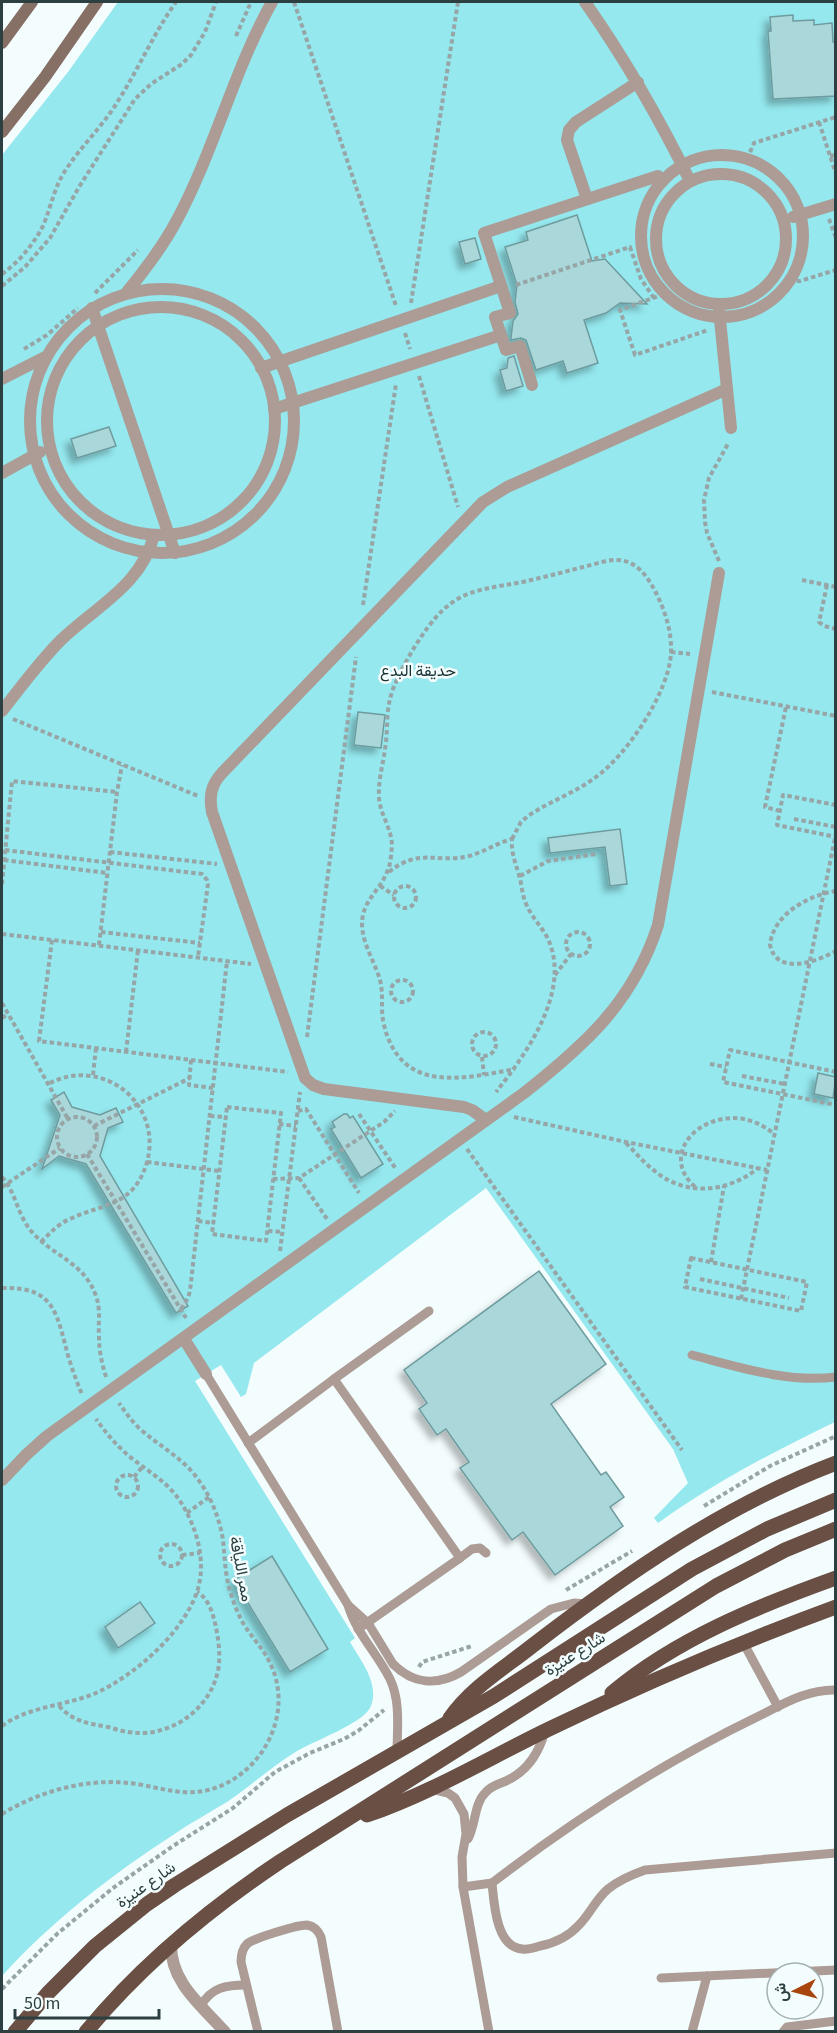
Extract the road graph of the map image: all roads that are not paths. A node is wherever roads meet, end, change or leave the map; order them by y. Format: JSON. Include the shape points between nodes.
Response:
{"nodes":[{"id":1,"x":32,"y":2,"type":"edge"},
{"id":2,"x":98,"y":2,"type":"edge"},
{"id":3,"x":272,"y":2,"type":"edge"},
{"id":4,"x":585,"y":2,"type":"edge"},
{"id":5,"x":2,"y":43,"type":"edge"},
{"id":6,"x":638,"y":82,"type":"junction"},
{"id":7,"x":2,"y":132,"type":"edge"},
{"id":8,"x":682,"y":165,"type":"junction"},
{"id":9,"x":662,"y":181,"type":"junction"},
{"id":10,"x":690,"y":181,"type":"junction"},
{"id":11,"x":587,"y":199,"type":"junction"},
{"id":12,"x":836,"y":204,"type":"edge"},
{"id":13,"x":800,"y":215,"type":"junction"},
{"id":14,"x":784,"y":220,"type":"junction"},
{"id":15,"x":659,"y":262,"type":"junction"},
{"id":16,"x":641,"y":267,"type":"junction"},
{"id":17,"x":502,"y":288,"type":"junction"},
{"id":18,"x":126,"y":293,"type":"junction"},
{"id":19,"x":718,"y":305,"type":"junction"},
{"id":20,"x":86,"y":307,"type":"junction"},
{"id":21,"x":720,"y":322,"type":"junction"},
{"id":22,"x":98,"y":326,"type":"junction"},
{"id":23,"x":501,"y":335,"type":"junction"},
{"id":24,"x":47,"y":356,"type":"junction"},
{"id":25,"x":280,"y":362,"type":"junction"},
{"id":26,"x":261,"y":368,"type":"junction"},
{"id":27,"x":2,"y":379,"type":"edge"},
{"id":28,"x":532,"y":386,"type":"dead end"},
{"id":29,"x":727,"y":389,"type":"junction"},
{"id":30,"x":293,"y":403,"type":"junction"},
{"id":31,"x":274,"y":409,"type":"junction"},
{"id":32,"x":731,"y":428,"type":"road end"},
{"id":33,"x":51,"y":447,"type":"junction"},
{"id":34,"x":34,"y":455,"type":"junction"},
{"id":35,"x":2,"y":473,"type":"edge"},
{"id":36,"x":154,"y":535,"type":"junction"},
{"id":37,"x":169,"y":535,"type":"junction"},
{"id":38,"x":149,"y":554,"type":"junction"},
{"id":39,"x":175,"y":554,"type":"junction"},
{"id":40,"x":720,"y":573,"type":"road end"},
{"id":41,"x":2,"y":711,"type":"edge"},
{"id":42,"x":487,"y":1116,"type":"junction"},
{"id":43,"x":429,"y":1311,"type":"dead end"},
{"id":44,"x":189,"y":1335,"type":"junction"},
{"id":45,"x":692,"y":1355,"type":"dead end"},
{"id":46,"x":206,"y":1374,"type":"joint"},
{"id":47,"x":836,"y":1377,"type":"edge"},
{"id":48,"x":334,"y":1379,"type":"junction"},
{"id":49,"x":248,"y":1443,"type":"junction"},
{"id":50,"x":836,"y":1463,"type":"edge"},
{"id":51,"x":2,"y":1480,"type":"edge"},
{"id":52,"x":836,"y":1500,"type":"edge"},
{"id":53,"x":836,"y":1528,"type":"edge"},
{"id":54,"x":486,"y":1553,"type":"dead end"},
{"id":55,"x":460,"y":1558,"type":"junction"},
{"id":56,"x":836,"y":1578,"type":"edge"},
{"id":57,"x":348,"y":1605,"type":"junction"},
{"id":58,"x":587,"y":1605,"type":"junction"},
{"id":59,"x":836,"y":1607,"type":"edge"},
{"id":60,"x":368,"y":1623,"type":"junction"},
{"id":61,"x":358,"y":1629,"type":"junction"},
{"id":62,"x":743,"y":1642,"type":"junction"},
{"id":63,"x":836,"y":1690,"type":"edge"},
{"id":64,"x":599,"y":1705,"type":"junction"},
{"id":65,"x":778,"y":1707,"type":"junction"},
{"id":66,"x":445,"y":1725,"type":"junction"},
{"id":67,"x":545,"y":1731,"type":"junction"},
{"id":68,"x":397,"y":1754,"type":"junction"},
{"id":69,"x":430,"y":1789,"type":"junction"},
{"id":70,"x":342,"y":1823,"type":"junction"},
{"id":71,"x":465,"y":1844,"type":"junction"},
{"id":72,"x":836,"y":1853,"type":"edge"},
{"id":73,"x":492,"y":1883,"type":"junction"},
{"id":74,"x":463,"y":1887,"type":"junction"},
{"id":75,"x":171,"y":1945,"type":"junction"},
{"id":76,"x":836,"y":1970,"type":"edge"},
{"id":77,"x":707,"y":1976,"type":"junction"},
{"id":78,"x":661,"y":1978,"type":"dead end"},
{"id":79,"x":246,"y":1985,"type":"junction"},
{"id":80,"x":201,"y":2006,"type":"junction"},
{"id":81,"x":836,"y":2021,"type":"edge"},
{"id":82,"x":15,"y":2031,"type":"edge"},
{"id":83,"x":86,"y":2031,"type":"edge"},
{"id":84,"x":225,"y":2031,"type":"edge"},
{"id":85,"x":258,"y":2031,"type":"edge"},
{"id":86,"x":338,"y":2031,"type":"edge"},
{"id":87,"x":489,"y":2031,"type":"edge"},
{"id":88,"x":692,"y":2031,"type":"edge"},
{"id":89,"x":783,"y":2031,"type":"edge"}],
"edges":[{"from":1,"to":5,"type":"main road"},
{"from":2,"to":7,"type":"main road"},
{"from":3,"to":18,"type":"street","via":[[178,219]]},
{"from":4,"to":6,"type":"street"},
{"from":6,"to":8,"type":"street"},
{"from":6,"to":11,"type":"street","via":[[569,130],[568,145]]},
{"from":8,"to":9,"type":"street"},
{"from":8,"to":10,"type":"street"},
{"from":8,"to":13,"type":"street","via":[[708,156],[734,156],[760,164],[781,180]]},
{"from":9,"to":11,"type":"street","via":[[658,176]]},
{"from":9,"to":16,"type":"street","via":[[648,202],[642,221]]},
{"from":10,"to":14,"type":"street","via":[[718,173],[743,177],[768,194]]},
{"from":10,"to":15,"type":"street","via":[[674,193],[661,213],[655,237]]},
{"from":11,"to":17,"type":"street","via":[[484,233]]},
{"from":12,"to":13,"type":"street"},
{"from":13,"to":14,"type":"street"},
{"from":13,"to":21,"type":"street","via":[[801,256],[789,281],[759,309]]},
{"from":14,"to":19,"type":"street","via":[[784,257],[772,279],[754,296]]},
{"from":15,"to":16,"type":"street"},
{"from":15,"to":19,"type":"street","via":[[682,292]]},
{"from":16,"to":21,"type":"street","via":[[651,276],[659,296]]},
{"from":17,"to":23,"type":"street","via":[[510,313],[495,317]]},
{"from":17,"to":25,"type":"street"},
{"from":18,"to":20,"type":"street"},
{"from":18,"to":25,"type":"street","via":[[180,290],[215,300],[246,319]]},
{"from":19,"to":21,"type":"street"},
{"from":20,"to":22,"type":"street"},
{"from":20,"to":24,"type":"street"},
{"from":21,"to":29,"type":"street"},
{"from":22,"to":26,"type":"street","via":[[142,309],[189,311],[204,315],[231,332]]},
{"from":22,"to":33,"type":"street","via":[[75,347],[53,387],[48,417]]},
{"from":22,"to":37,"type":"street"},
{"from":23,"to":28,"type":"street","via":[[506,350],[520,346]]},
{"from":23,"to":30,"type":"street"},
{"from":24,"to":27,"type":"street"},
{"from":24,"to":34,"type":"street","via":[[31,404]]},
{"from":25,"to":26,"type":"street"},
{"from":25,"to":30,"type":"street"},
{"from":26,"to":31,"type":"street"},
{"from":29,"to":32,"type":"street"},
{"from":29,"to":42,"type":"street","via":[[483,502],[216,779],[210,795],[212,812],[302,1074],[318,1088],[464,1107]]},
{"from":30,"to":31,"type":"street"},
{"from":30,"to":39,"type":"street","via":[[289,456],[266,504],[225,538]]},
{"from":31,"to":37,"type":"street","via":[[273,443],[268,459],[243,501],[208,525]]},
{"from":33,"to":34,"type":"street"},
{"from":33,"to":36,"type":"street","via":[[69,487],[88,508],[119,527]]},
{"from":34,"to":35,"type":"street"},
{"from":34,"to":38,"type":"street","via":[[47,488],[76,522],[114,545]]},
{"from":36,"to":37,"type":"street"},
{"from":36,"to":38,"type":"street"},
{"from":37,"to":39,"type":"street"},
{"from":38,"to":39,"type":"street"},
{"from":38,"to":41,"type":"street","via":[[133,578],[49,653]]},
{"from":40,"to":42,"type":"street","via":[[663,902],[651,947],[641,969],[599,1027],[550,1072]]},
{"from":42,"to":44,"type":"street"},
{"from":43,"to":48,"type":"lane"},
{"from":44,"to":46,"type":"street"},
{"from":44,"to":51,"type":"street","via":[[27,1454]]},
{"from":45,"to":47,"type":"lane","via":[[779,1376]]},
{"from":46,"to":49,"type":"lane"},
{"from":48,"to":49,"type":"lane"},
{"from":48,"to":55,"type":"lane"},
{"from":49,"to":57,"type":"lane"},
{"from":50,"to":58,"type":"main road","name":"شارع عنيزة","via":[[730,1514]]},
{"from":52,"to":66,"type":"main road","name":"شارع عنيزة","via":[[767,1529],[692,1569]]},
{"from":53,"to":70,"type":"main road","name":"شارع عنيزة","via":[[716,1586]]},
{"from":54,"to":55,"type":"lane","via":[[476,1547]]},
{"from":55,"to":60,"type":"lane"},
{"from":56,"to":64,"type":"main road","via":[[690,1641],[642,1670]]},
{"from":57,"to":60,"type":"lane"},
{"from":57,"to":61,"type":"lane"},
{"from":58,"to":60,"type":"lane","via":[[574,1603],[551,1609],[452,1677],[432,1682],[412,1678],[393,1664]]},
{"from":58,"to":66,"type":"main road","name":"شارع عنيزة","via":[[485,1681]]},
{"from":59,"to":62,"type":"main road","name":"شارع عنيزة"},
{"from":60,"to":61,"type":"lane"},
{"from":61,"to":68,"type":"lane","via":[[386,1672],[396,1698]]},
{"from":62,"to":64,"type":"main road","name":"شارع عنيزة"},
{"from":62,"to":65,"type":"lane"},
{"from":63,"to":65,"type":"lane","via":[[816,1691]]},
{"from":64,"to":67,"type":"main road","name":"شارع عنيزة"},
{"from":65,"to":73,"type":"lane","via":[[688,1752],[634,1785]]},
{"from":66,"to":68,"type":"main road","name":"شارع عنيزة"},
{"from":67,"to":69,"type":"main road","name":"شارع عنيزة"},
{"from":67,"to":71,"type":"lane","via":[[528,1766],[492,1786],[482,1797]]},
{"from":68,"to":82,"type":"main road","name":"شارع عنيزة","via":[[287,1815],[147,1904],[71,1969]]},
{"from":69,"to":70,"type":"main road","name":"شارع عنيزة"},
{"from":69,"to":71,"type":"lane","via":[[448,1793],[461,1806],[466,1823]]},
{"from":70,"to":75,"type":"main road","name":"شارع عنيزة","via":[[246,1884]]},
{"from":71,"to":74,"type":"lane"},
{"from":72,"to":73,"type":"lane","via":[[645,1870],[606,1891],[569,1934],[525,1950],[504,1939]]},
{"from":73,"to":74,"type":"lane"},
{"from":74,"to":87,"type":"lane"},
{"from":75,"to":80,"type":"street","via":[[176,1974]]},
{"from":75,"to":83,"type":"main road","name":"شارع عنيزة"},
{"from":76,"to":77,"type":"lane"},
{"from":77,"to":78,"type":"lane"},
{"from":77,"to":88,"type":"lane"},
{"from":79,"to":80,"type":"lane","via":[[216,1989]]},
{"from":79,"to":85,"type":"lane"},
{"from":79,"to":86,"type":"lane","via":[[241,1956],[246,1946],[255,1939],[300,1926],[313,1927],[321,1936]]},
{"from":80,"to":84,"type":"street"},
{"from":81,"to":89,"type":"lane","via":[[787,2027]]}]}
